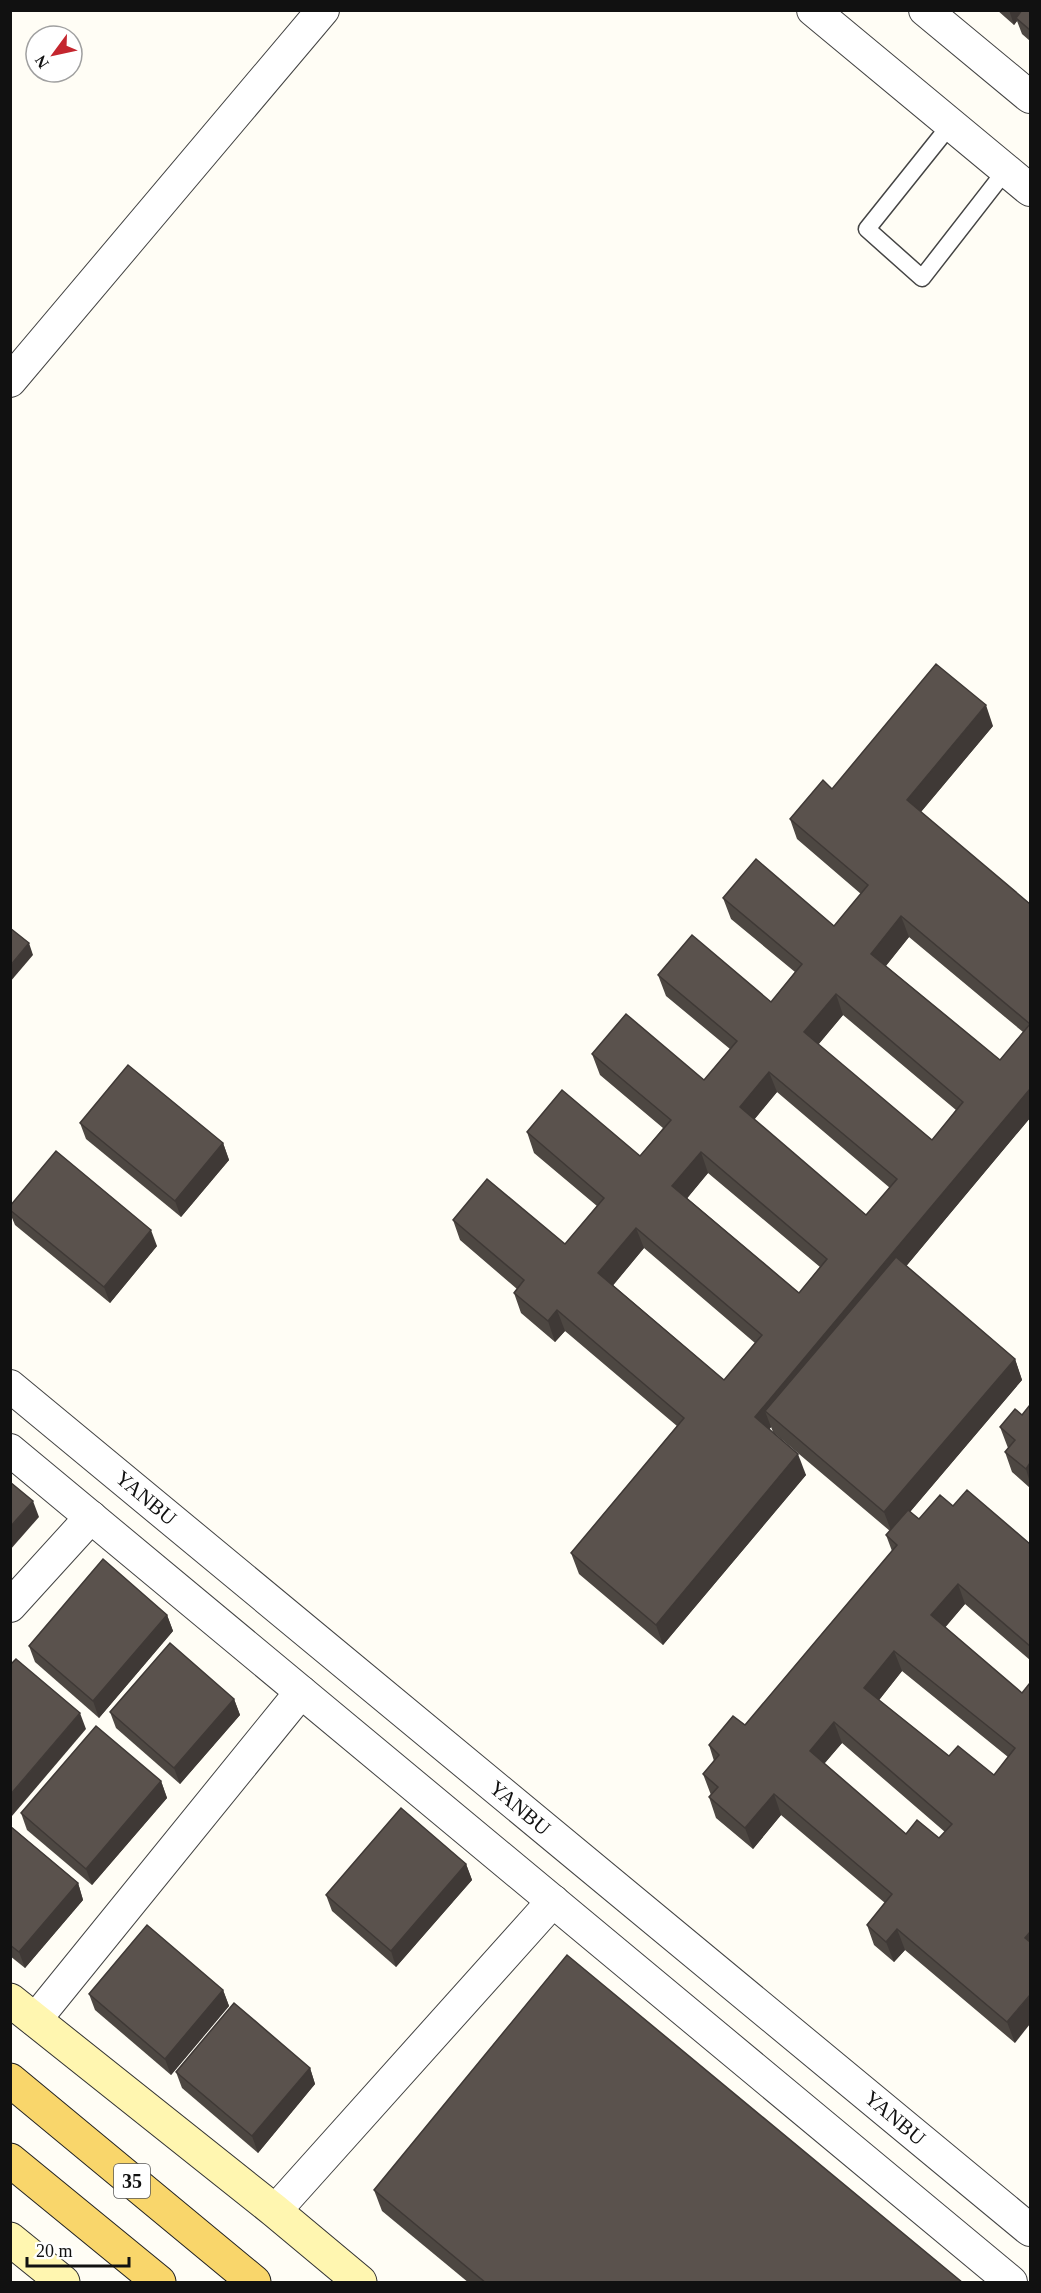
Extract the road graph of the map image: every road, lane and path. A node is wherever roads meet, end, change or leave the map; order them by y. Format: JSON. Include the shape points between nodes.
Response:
{"nodes":[{"id":1,"x":323,"y":10,"type":"edge"},
{"id":2,"x":813,"y":10,"type":"edge"},
{"id":3,"x":925,"y":10,"type":"edge"},
{"id":4,"x":1030,"y":97,"type":"edge"},
{"id":5,"x":951,"y":124,"type":"junction"},
{"id":6,"x":1006,"y":170,"type":"junction"},
{"id":7,"x":1030,"y":190,"type":"edge"},
{"id":8,"x":10,"y":381,"type":"edge"},
{"id":9,"x":10,"y":1386,"type":"edge"},
{"id":10,"x":10,"y":1450,"type":"edge"},
{"id":11,"x":91,"y":1517,"type":"junction"},
{"id":12,"x":10,"y":1606,"type":"edge"},
{"id":13,"x":301,"y":1692,"type":"junction"},
{"id":14,"x":553,"y":1901,"type":"junction"},
{"id":15,"x":22,"y":2010,"type":"edge"},
{"id":16,"x":10,"y":2080,"type":"edge"},
{"id":17,"x":10,"y":2160,"type":"edge"},
{"id":18,"x":275,"y":2211,"type":"junction"},
{"id":19,"x":1030,"y":2230,"type":"edge"},
{"id":20,"x":10,"y":2239,"type":"edge"},
{"id":21,"x":63,"y":2283,"type":"edge"},
{"id":22,"x":159,"y":2283,"type":"edge"},
{"id":23,"x":254,"y":2283,"type":"edge"},
{"id":24,"x":360,"y":2283,"type":"edge"},
{"id":25,"x":1011,"y":2283,"type":"edge"}],
"edges":[{"from":1,"to":8,"type":"street"},
{"from":2,"to":5,"type":"street"},
{"from":3,"to":4,"type":"street"},
{"from":5,"to":6,"type":"street"},
{"from":5,"to":6,"type":"lane","via":[[867,229],[922,278]]},
{"from":6,"to":7,"type":"street"},
{"from":9,"to":19,"type":"street","name":"YANBU"},
{"from":10,"to":11,"type":"street"},
{"from":11,"to":12,"type":"street"},
{"from":11,"to":13,"type":"street"},
{"from":13,"to":14,"type":"street"},
{"from":13,"to":15,"type":"street"},
{"from":14,"to":18,"type":"street"},
{"from":14,"to":25,"type":"street"},
{"from":15,"to":18,"type":"main road"},
{"from":16,"to":23,"type":"main road","number":"35"},
{"from":17,"to":22,"type":"main road"},
{"from":18,"to":24,"type":"main road"},
{"from":20,"to":21,"type":"main road"}]}
